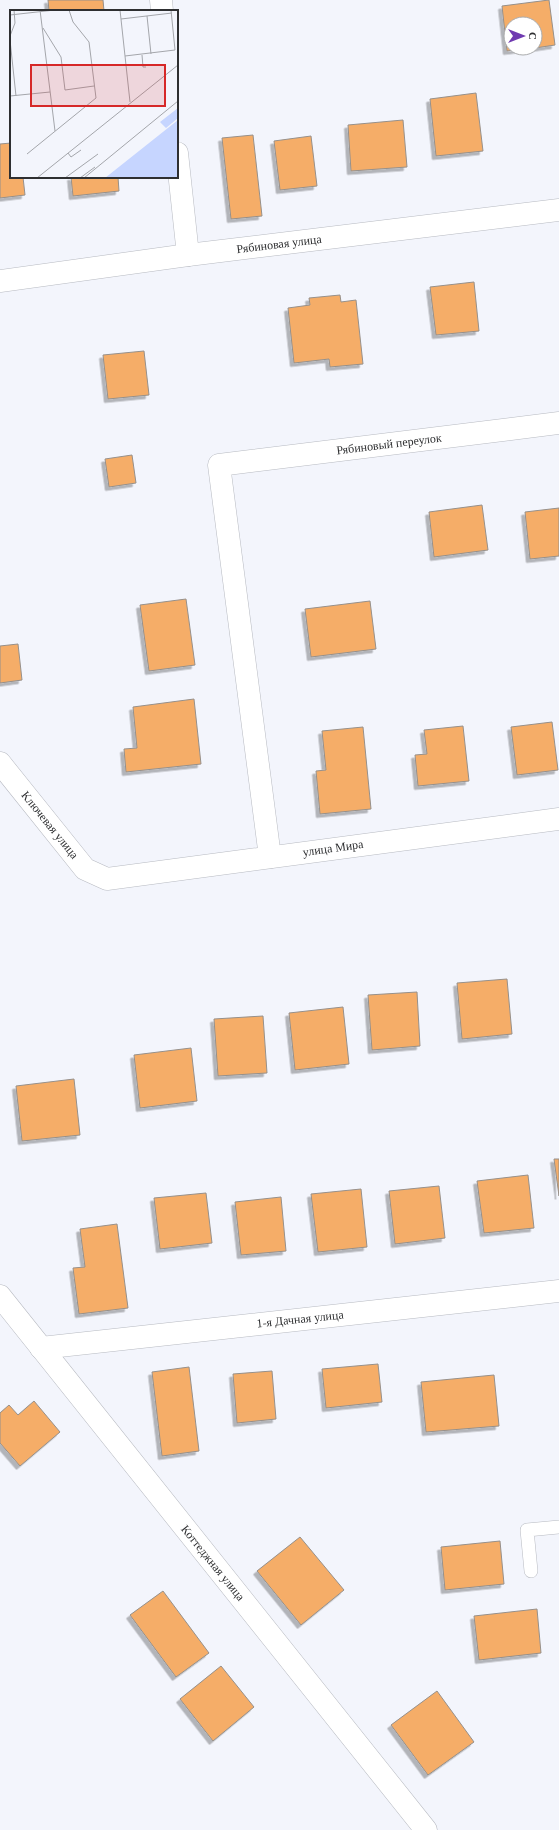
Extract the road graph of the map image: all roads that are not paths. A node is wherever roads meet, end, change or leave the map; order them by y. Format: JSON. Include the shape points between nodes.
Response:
{"nodes":[{"id":1,"x":161,"y":0,"type":"edge"},
{"id":2,"x":162,"y":10,"type":"edge"},
{"id":3,"x":178,"y":162,"type":"edge"},
{"id":4,"x":559,"y":210,"type":"edge"},
{"id":5,"x":188,"y":255,"type":"junction"},
{"id":6,"x":0,"y":281,"type":"edge"},
{"id":7,"x":559,"y":423,"type":"edge"},
{"id":8,"x":0,"y":763,"type":"edge"},
{"id":9,"x":559,"y":819,"type":"edge"},
{"id":10,"x":270,"y":857,"type":"junction"},
{"id":11,"x":107,"y":879,"type":"joint"},
{"id":12,"x":559,"y":1291,"type":"edge"},
{"id":13,"x":0,"y":1296,"type":"edge"},
{"id":14,"x":41,"y":1348,"type":"junction"},
{"id":15,"x":559,"y":1527,"type":"edge"},
{"id":16,"x":531,"y":1570,"type":"dead end"},
{"id":17,"x":426,"y":1830,"type":"edge"}],
"edges":[{"from":1,"to":2,"type":"street"},
{"from":3,"to":5,"type":"street"},
{"from":4,"to":5,"type":"street","name":"Рябиновая улица"},
{"from":5,"to":6,"type":"street","name":"Рябиновая улица"},
{"from":7,"to":10,"type":"street","name":"Рябиновый переулок","via":[[219,465]]},
{"from":8,"to":11,"type":"street","name":"Ключевая улица","via":[[85,869]]},
{"from":9,"to":10,"type":"street","name":"улица Мира"},
{"from":10,"to":11,"type":"street","name":"улица Мира"},
{"from":12,"to":14,"type":"street","name":"1-я Дачная улица"},
{"from":13,"to":14,"type":"street","name":"Коттеджная улица"},
{"from":14,"to":17,"type":"street","name":"Коттеджная улица"},
{"from":15,"to":16,"type":"lane","via":[[527,1530]]}]}
